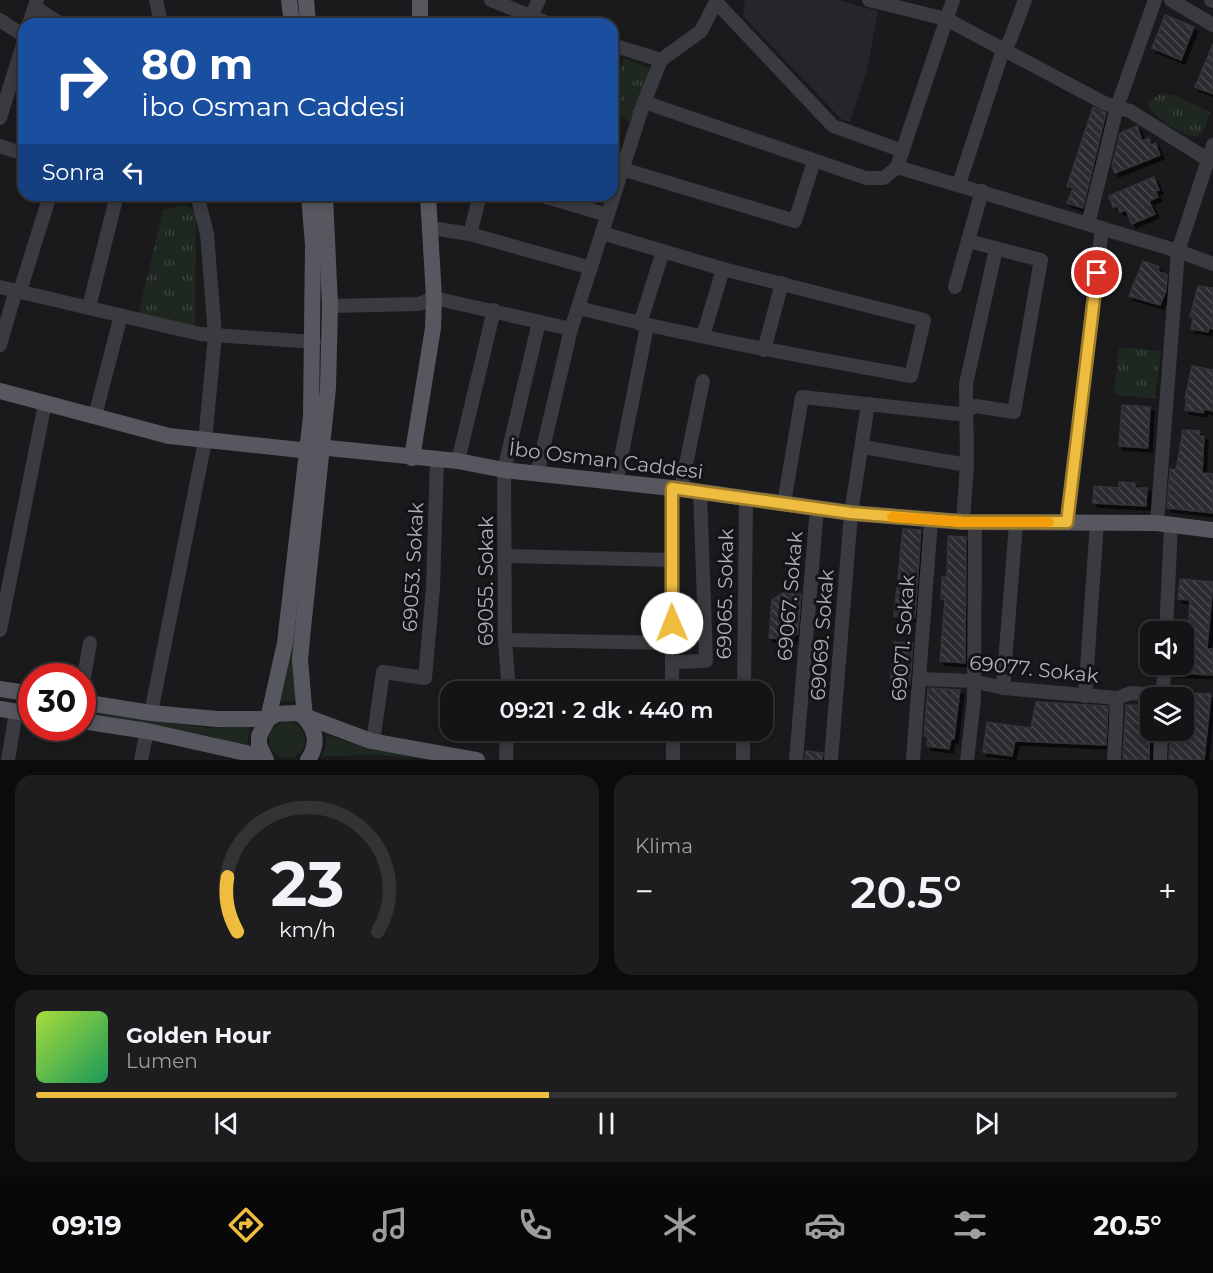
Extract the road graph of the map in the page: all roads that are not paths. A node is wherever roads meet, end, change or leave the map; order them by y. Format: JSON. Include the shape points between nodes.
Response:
{"nodes":[{"id":1,"x":156,"y":0,"type":"edge"},
{"id":2,"x":289,"y":0,"type":"edge"},
{"id":3,"x":306,"y":0,"type":"edge"},
{"id":4,"x":420,"y":0,"type":"edge"},
{"id":5,"x":491,"y":0,"type":"edge"},
{"id":6,"x":539,"y":0,"type":"edge"},
{"id":7,"x":868,"y":0,"type":"edge"},
{"id":8,"x":953,"y":0,"type":"edge"},
{"id":9,"x":1025,"y":0,"type":"edge"},
{"id":10,"x":1155,"y":0,"type":"edge"},
{"id":11,"x":1171,"y":0,"type":"edge"},
{"id":12,"x":717,"y":1,"type":"edge"},
{"id":13,"x":36,"y":4,"type":"edge"},
{"id":14,"x":530,"y":17,"type":"junction"},
{"id":15,"x":54,"y":18,"type":"edge"},
{"id":16,"x":160,"y":18,"type":"edge"},
{"id":17,"x":291,"y":18,"type":"edge"},
{"id":18,"x":308,"y":18,"type":"edge"},
{"id":19,"x":420,"y":18,"type":"edge"},
{"id":20,"x":533,"y":18,"type":"edge"},
{"id":21,"x":946,"y":19,"type":"junction"},
{"id":22,"x":0,"y":20,"type":"edge"},
{"id":23,"x":1213,"y":25,"type":"edge"},
{"id":24,"x":18,"y":32,"type":"edge"},
{"id":25,"x":618,"y":47,"type":"edge"},
{"id":26,"x":1003,"y":50,"type":"junction"},
{"id":27,"x":18,"y":54,"type":"edge"},
{"id":28,"x":661,"y":60,"type":"junction"},
{"id":29,"x":5,"y":83,"type":"edge"},
{"id":30,"x":644,"y":102,"type":"junction"},
{"id":31,"x":1117,"y":107,"type":"junction"},
{"id":32,"x":0,"y":118,"type":"edge"},
{"id":33,"x":1213,"y":145,"type":"edge"},
{"id":34,"x":0,"y":146,"type":"edge"},
{"id":35,"x":903,"y":151,"type":"junction"},
{"id":36,"x":18,"y":152,"type":"edge"},
{"id":37,"x":1207,"y":159,"type":"junction"},
{"id":38,"x":814,"y":160,"type":"junction"},
{"id":39,"x":897,"y":166,"type":"junction"},
{"id":40,"x":622,"y":169,"type":"junction"},
{"id":41,"x":618,"y":181,"type":"edge"},
{"id":42,"x":959,"y":184,"type":"junction"},
{"id":43,"x":981,"y":191,"type":"junction"},
{"id":44,"x":48,"y":201,"type":"edge"},
{"id":45,"x":115,"y":201,"type":"edge"},
{"id":46,"x":199,"y":201,"type":"edge"},
{"id":47,"x":309,"y":201,"type":"edge"},
{"id":48,"x":325,"y":201,"type":"edge"},
{"id":49,"x":429,"y":201,"type":"edge"},
{"id":50,"x":478,"y":201,"type":"edge"},
{"id":51,"x":567,"y":201,"type":"edge"},
{"id":52,"x":612,"y":201,"type":"edge"},
{"id":53,"x":607,"y":215,"type":"junction"},
{"id":54,"x":1088,"y":224,"type":"junction"},
{"id":55,"x":431,"y":228,"type":"junction"},
{"id":56,"x":1102,"y":228,"type":"junction"},
{"id":57,"x":602,"y":233,"type":"junction"},
{"id":58,"x":470,"y":234,"type":"junction"},
{"id":59,"x":968,"y":241,"type":"junction"},
{"id":60,"x":996,"y":249,"type":"junction"},
{"id":61,"x":663,"y":251,"type":"junction"},
{"id":62,"x":1178,"y":251,"type":"junction"},
{"id":63,"x":1213,"y":264,"type":"edge"},
{"id":64,"x":591,"y":268,"type":"junction"},
{"id":65,"x":723,"y":269,"type":"junction"},
{"id":66,"x":782,"y":283,"type":"junction"},
{"id":67,"x":0,"y":287,"type":"edge"},
{"id":68,"x":955,"y":287,"type":"dead end"},
{"id":69,"x":18,"y":290,"type":"junction"},
{"id":70,"x":434,"y":298,"type":"junction"},
{"id":71,"x":330,"y":306,"type":"junction"},
{"id":72,"x":88,"y":307,"type":"junction"},
{"id":73,"x":579,"y":308,"type":"junction"},
{"id":74,"x":494,"y":310,"type":"junction"},
{"id":75,"x":122,"y":315,"type":"junction"},
{"id":76,"x":539,"y":322,"type":"junction"},
{"id":77,"x":644,"y":325,"type":"junction"},
{"id":78,"x":571,"y":329,"type":"junction"},
{"id":79,"x":215,"y":335,"type":"junction"},
{"id":80,"x":703,"y":336,"type":"junction"},
{"id":81,"x":314,"y":342,"type":"junction"},
{"id":82,"x":0,"y":345,"type":"edge"},
{"id":83,"x":764,"y":350,"type":"junction"},
{"id":84,"x":703,"y":381,"type":"dead end"},
{"id":85,"x":0,"y":391,"type":"edge"},
{"id":86,"x":45,"y":403,"type":"junction"},
{"id":87,"x":868,"y":404,"type":"junction"},
{"id":88,"x":966,"y":411,"type":"junction"},
{"id":89,"x":95,"y":416,"type":"junction"},
{"id":90,"x":205,"y":441,"type":"junction"},
{"id":91,"x":316,"y":447,"type":"junction"},
{"id":92,"x":863,"y":447,"type":"junction"},
{"id":93,"x":412,"y":458,"type":"junction"},
{"id":94,"x":437,"y":459,"type":"junction"},
{"id":95,"x":458,"y":461,"type":"junction"},
{"id":96,"x":967,"y":465,"type":"junction"},
{"id":97,"x":504,"y":470,"type":"junction"},
{"id":98,"x":537,"y":474,"type":"junction"},
{"id":99,"x":616,"y":483,"type":"junction"},
{"id":100,"x":676,"y":488,"type":"junction"},
{"id":101,"x":700,"y":491,"type":"junction"},
{"id":102,"x":746,"y":498,"type":"junction"},
{"id":103,"x":784,"y":503,"type":"junction"},
{"id":104,"x":817,"y":508,"type":"junction"},
{"id":105,"x":851,"y":513,"type":"junction"},
{"id":106,"x":931,"y":520,"type":"junction"},
{"id":107,"x":1067,"y":522,"type":"junction"},
{"id":108,"x":1096,"y":522,"type":"junction"},
{"id":109,"x":969,"y":523,"type":"junction"},
{"id":110,"x":1016,"y":523,"type":"junction"},
{"id":111,"x":1164,"y":524,"type":"junction"},
{"id":112,"x":1213,"y":530,"type":"edge"},
{"id":113,"x":506,"y":556,"type":"junction"},
{"id":114,"x":671,"y":560,"type":"junction"},
{"id":115,"x":1166,"y":621,"type":"edge"},
{"id":116,"x":0,"y":630,"type":"edge"},
{"id":117,"x":505,"y":640,"type":"junction"},
{"id":118,"x":90,"y":643,"type":"dead end"},
{"id":119,"x":672,"y":644,"type":"junction"},
{"id":120,"x":672,"y":662,"type":"junction"},
{"id":121,"x":86,"y":663,"type":"edge"},
{"id":122,"x":920,"y":679,"type":"junction"},
{"id":123,"x":508,"y":681,"type":"edge"},
{"id":124,"x":672,"y":681,"type":"edge"},
{"id":125,"x":744,"y":681,"type":"edge"},
{"id":126,"x":973,"y":681,"type":"junction"},
{"id":127,"x":1003,"y":688,"type":"junction"},
{"id":128,"x":0,"y":689,"type":"edge"},
{"id":129,"x":18,"y":692,"type":"edge"},
{"id":130,"x":1140,"y":694,"type":"edge"},
{"id":131,"x":1085,"y":696,"type":"junction"},
{"id":132,"x":1117,"y":698,"type":"junction"},
{"id":133,"x":96,"y":704,"type":"edge"},
{"id":134,"x":16,"y":711,"type":"edge"},
{"id":135,"x":151,"y":713,"type":"junction"},
{"id":136,"x":305,"y":718,"type":"junction"},
{"id":137,"x":268,"y":719,"type":"junction"},
{"id":138,"x":96,"y":723,"type":"edge"},
{"id":139,"x":147,"y":731,"type":"junction"},
{"id":140,"x":507,"y":741,"type":"edge"},
{"id":141,"x":673,"y":741,"type":"edge"},
{"id":142,"x":743,"y":741,"type":"edge"},
{"id":143,"x":1161,"y":741,"type":"edge"},
{"id":144,"x":373,"y":742,"type":"junction"},
{"id":145,"x":265,"y":759,"type":"edge"},
{"id":146,"x":8,"y":760,"type":"edge"},
{"id":147,"x":141,"y":760,"type":"edge"},
{"id":148,"x":308,"y":760,"type":"edge"},
{"id":149,"x":477,"y":760,"type":"edge"},
{"id":150,"x":506,"y":760,"type":"edge"},
{"id":151,"x":673,"y":760,"type":"edge"},
{"id":152,"x":743,"y":760,"type":"edge"},
{"id":153,"x":796,"y":760,"type":"edge"},
{"id":154,"x":831,"y":760,"type":"edge"},
{"id":155,"x":913,"y":760,"type":"edge"},
{"id":156,"x":967,"y":760,"type":"edge"},
{"id":157,"x":1114,"y":760,"type":"edge"},
{"id":158,"x":1160,"y":760,"type":"edge"}],
"edges":[{"from":1,"to":16,"type":"street"},
{"from":2,"to":17,"type":"main road"},
{"from":3,"to":18,"type":"main road"},
{"from":4,"to":19,"type":"main road"},
{"from":5,"to":14,"type":"street"},
{"from":6,"to":14,"type":"street"},
{"from":7,"to":21,"type":"street"},
{"from":8,"to":21,"type":"street"},
{"from":9,"to":26,"type":"street"},
{"from":10,"to":31,"type":"street"},
{"from":11,"to":23,"type":"street"},
{"from":12,"to":28,"type":"street","via":[[701,31]]},
{"from":12,"to":35,"type":"street","via":[[833,126]]},
{"from":13,"to":15,"type":"street"},
{"from":14,"to":20,"type":"street"},
{"from":21,"to":26,"type":"street"},
{"from":21,"to":35,"type":"street"},
{"from":22,"to":24,"type":"street"},
{"from":25,"to":28,"type":"street"},
{"from":26,"to":31,"type":"street"},
{"from":26,"to":42,"type":"street"},
{"from":27,"to":29,"type":"street"},
{"from":28,"to":30,"type":"street"},
{"from":29,"to":32,"type":"street"},
{"from":30,"to":38,"type":"street"},
{"from":30,"to":40,"type":"street"},
{"from":31,"to":37,"type":"street","via":[[1130,111]]},
{"from":31,"to":54,"type":"street"},
{"from":33,"to":37,"type":"street"},
{"from":34,"to":36,"type":"street"},
{"from":35,"to":39,"type":"street"},
{"from":37,"to":62,"type":"street"},
{"from":38,"to":39,"type":"street","via":[[866,178],[884,178]]},
{"from":38,"to":40,"type":"street","via":[[795,221]]},
{"from":39,"to":42,"type":"street"},
{"from":40,"to":41,"type":"street"},
{"from":42,"to":43,"type":"street"},
{"from":43,"to":54,"type":"street"},
{"from":43,"to":59,"type":"street"},
{"from":44,"to":69,"type":"street"},
{"from":45,"to":72,"type":"street"},
{"from":46,"to":79,"type":"street","via":[[207,234]]},
{"from":47,"to":81,"type":"main road"},
{"from":48,"to":71,"type":"main road"},
{"from":49,"to":55,"type":"main road"},
{"from":50,"to":58,"type":"street"},
{"from":51,"to":53,"type":"street"},
{"from":52,"to":53,"type":"street"},
{"from":53,"to":57,"type":"street"},
{"from":54,"to":56,"type":"street"},
{"from":55,"to":58,"type":"street"},
{"from":55,"to":70,"type":"main road"},
{"from":56,"to":62,"type":"street"},
{"from":56,"to":107,"type":"street"},
{"from":57,"to":61,"type":"street"},
{"from":57,"to":64,"type":"street"},
{"from":58,"to":64,"type":"street"},
{"from":59,"to":60,"type":"street"},
{"from":59,"to":68,"type":"street"},
{"from":60,"to":88,"type":"street","via":[[966,384]]},
{"from":60,"to":88,"type":"street","via":[[1041,260],[1014,412],[976,406]]},
{"from":61,"to":65,"type":"street"},
{"from":61,"to":77,"type":"street"},
{"from":62,"to":63,"type":"street"},
{"from":62,"to":111,"type":"street"},
{"from":64,"to":73,"type":"street"},
{"from":65,"to":66,"type":"street"},
{"from":65,"to":80,"type":"street"},
{"from":66,"to":83,"type":"street"},
{"from":66,"to":83,"type":"street","via":[[924,321],[911,376]]},
{"from":67,"to":69,"type":"street"},
{"from":69,"to":72,"type":"street"},
{"from":69,"to":82,"type":"street"},
{"from":70,"to":71,"type":"street","via":[[419,304]]},
{"from":70,"to":74,"type":"street"},
{"from":70,"to":93,"type":"main road","via":[[433,328]]},
{"from":71,"to":91,"type":"main road"},
{"from":72,"to":75,"type":"street"},
{"from":73,"to":77,"type":"street"},
{"from":73,"to":78,"type":"street"},
{"from":74,"to":76,"type":"street"},
{"from":74,"to":95,"type":"street"},
{"from":75,"to":79,"type":"street"},
{"from":75,"to":89,"type":"street"},
{"from":76,"to":78,"type":"street"},
{"from":76,"to":97,"type":"street","name":"69055. Sokak"},
{"from":77,"to":80,"type":"street"},
{"from":77,"to":99,"type":"street"},
{"from":78,"to":98,"type":"street"},
{"from":79,"to":81,"type":"street"},
{"from":79,"to":90,"type":"street"},
{"from":80,"to":83,"type":"street"},
{"from":81,"to":91,"type":"main road"},
{"from":84,"to":100,"type":"street"},
{"from":85,"to":86,"type":"main road","name":"İbo Osman Caddesi"},
{"from":86,"to":89,"type":"main road","name":"İbo Osman Caddesi"},
{"from":86,"to":116,"type":"street"},
{"from":87,"to":88,"type":"street","via":[[959,414]]},
{"from":87,"to":92,"type":"street","name":"69069. Sokak"},
{"from":87,"to":103,"type":"street","via":[[802,397]]},
{"from":88,"to":96,"type":"street"},
{"from":89,"to":90,"type":"main road","name":"İbo Osman Caddesi"},
{"from":90,"to":91,"type":"main road","name":"İbo Osman Caddesi","via":[[301,450]]},
{"from":90,"to":135,"type":"street"},
{"from":91,"to":93,"type":"main road","name":"İbo Osman Caddesi"},
{"from":91,"to":136,"type":"main road","via":[[300,660]]},
{"from":91,"to":137,"type":"main road","via":[[285,643]]},
{"from":92,"to":96,"type":"street"},
{"from":92,"to":105,"type":"street","name":"69069. Sokak"},
{"from":93,"to":94,"type":"main road","name":"İbo Osman Caddesi"},
{"from":94,"to":95,"type":"main road","name":"İbo Osman Caddesi"},
{"from":94,"to":144,"type":"street","name":"69053. Sokak","via":[[433,588],[425,678],[382,672]]},
{"from":95,"to":97,"type":"main road","name":"İbo Osman Caddesi"},
{"from":96,"to":109,"type":"street"},
{"from":97,"to":98,"type":"main road","name":"İbo Osman Caddesi"},
{"from":97,"to":113,"type":"street","name":"69055. Sokak"},
{"from":98,"to":99,"type":"main road","name":"İbo Osman Caddesi"},
{"from":99,"to":100,"type":"main road","name":"İbo Osman Caddesi"},
{"from":100,"to":101,"type":"main road","name":"İbo Osman Caddesi"},
{"from":100,"to":114,"type":"street"},
{"from":101,"to":102,"type":"main road","name":"İbo Osman Caddesi"},
{"from":101,"to":120,"type":"street","via":[[705,661]]},
{"from":102,"to":103,"type":"main road","name":"İbo Osman Caddesi"},
{"from":102,"to":125,"type":"street","name":"69065. Sokak"},
{"from":103,"to":104,"type":"main road","name":"İbo Osman Caddesi"},
{"from":104,"to":105,"type":"main road","name":"İbo Osman Caddesi"},
{"from":104,"to":153,"type":"street","name":"69067. Sokak"},
{"from":105,"to":106,"type":"main road","name":"İbo Osman Caddesi"},
{"from":105,"to":154,"type":"street","name":"69069. Sokak"},
{"from":106,"to":109,"type":"main road","name":"İbo Osman Caddesi"},
{"from":106,"to":122,"type":"street","name":"69071. Sokak"},
{"from":107,"to":108,"type":"main road","name":"İbo Osman Caddesi"},
{"from":107,"to":110,"type":"main road","name":"İbo Osman Caddesi"},
{"from":108,"to":111,"type":"main road","name":"İbo Osman Caddesi"},
{"from":108,"to":131,"type":"street"},
{"from":109,"to":110,"type":"main road","name":"İbo Osman Caddesi"},
{"from":109,"to":126,"type":"street"},
{"from":110,"to":127,"type":"street"},
{"from":111,"to":112,"type":"main road","name":"İbo Osman Caddesi"},
{"from":111,"to":115,"type":"street"},
{"from":113,"to":114,"type":"street"},
{"from":113,"to":117,"type":"street","name":"69055. Sokak"},
{"from":114,"to":119,"type":"street"},
{"from":117,"to":119,"type":"street"},
{"from":117,"to":123,"type":"street","name":"69055. Sokak"},
{"from":118,"to":121,"type":"street"},
{"from":119,"to":120,"type":"street"},
{"from":120,"to":124,"type":"street"},
{"from":122,"to":126,"type":"street","name":"69077. Sokak"},
{"from":122,"to":155,"type":"street","name":"69071. Sokak"},
{"from":126,"to":127,"type":"street","name":"69077. Sokak"},
{"from":126,"to":156,"type":"street"},
{"from":127,"to":131,"type":"street","name":"69077. Sokak"},
{"from":128,"to":129,"type":"main road"},
{"from":130,"to":132,"type":"street"},
{"from":131,"to":132,"type":"street","name":"69077. Sokak"},
{"from":132,"to":157,"type":"street","name":"69077. Sokak"},
{"from":133,"to":135,"type":"main road"},
{"from":134,"to":146,"type":"street"},
{"from":135,"to":137,"type":"main road"},
{"from":136,"to":137,"type":"main road","via":[[286,712]]},
{"from":136,"to":144,"type":"main road"},
{"from":136,"to":148,"type":"main road","via":[[315,735]]},
{"from":137,"to":145,"type":"main road","via":[[259,736]]},
{"from":138,"to":139,"type":"main road"},
{"from":139,"to":145,"type":"main road"},
{"from":139,"to":147,"type":"street"},
{"from":140,"to":150,"type":"street"},
{"from":141,"to":151,"type":"street"},
{"from":142,"to":152,"type":"street"},
{"from":143,"to":158,"type":"street"},
{"from":144,"to":149,"type":"main road"}]}
